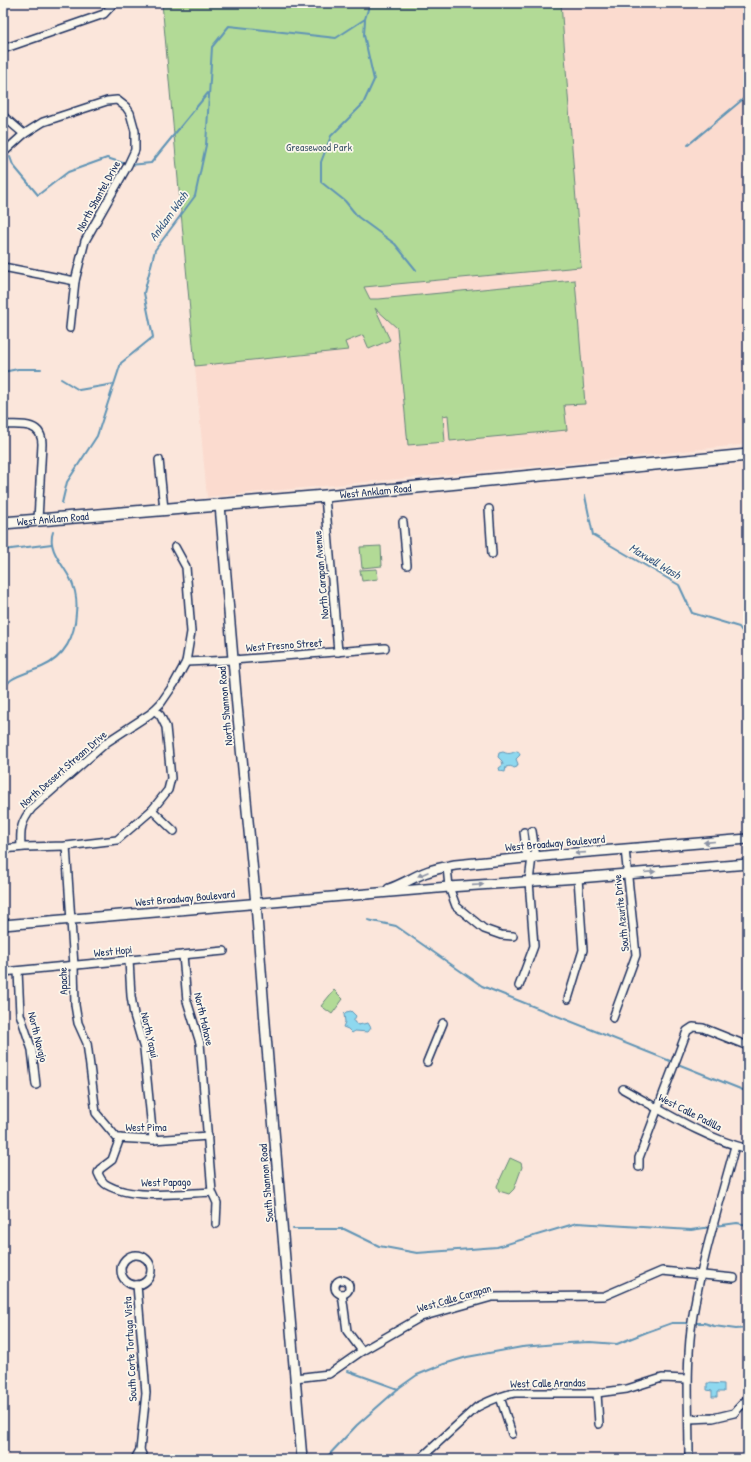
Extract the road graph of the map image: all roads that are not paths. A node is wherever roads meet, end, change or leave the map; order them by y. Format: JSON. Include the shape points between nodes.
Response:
{"nodes":[{"id":1,"x":114,"y":3,"type":"edge"},
{"id":2,"x":3,"y":49,"type":"edge"},
{"id":3,"x":128,"y":97,"type":"dead end"},
{"id":4,"x":123,"y":103,"type":"junction"},
{"id":5,"x":3,"y":116,"type":"edge"},
{"id":6,"x":24,"y":134,"type":"junction"},
{"id":7,"x":3,"y":153,"type":"edge"},
{"id":8,"x":3,"y":267,"type":"edge"},
{"id":9,"x":75,"y":281,"type":"junction"},
{"id":10,"x":70,"y":328,"type":"dead end"},
{"id":11,"x":3,"y":425,"type":"edge"},
{"id":12,"x":748,"y":456,"type":"edge"},
{"id":13,"x":159,"y":460,"type":"dead end"},
{"id":14,"x":324,"y":496,"type":"junction"},
{"id":15,"x":220,"y":505,"type":"junction"},
{"id":16,"x":164,"y":509,"type":"junction"},
{"id":17,"x":489,"y":509,"type":"dead end"},
{"id":18,"x":38,"y":520,"type":"junction"},
{"id":19,"x":403,"y":522,"type":"dead end"},
{"id":20,"x":3,"y":523,"type":"edge"},
{"id":21,"x":175,"y":547,"type":"dead end"},
{"id":22,"x":492,"y":554,"type":"dead end"},
{"id":23,"x":406,"y":565,"type":"dead end"},
{"id":24,"x":385,"y":648,"type":"dead end"},
{"id":25,"x":338,"y":652,"type":"junction"},
{"id":26,"x":233,"y":660,"type":"junction"},
{"id":27,"x":186,"y":662,"type":"junction"},
{"id":28,"x":154,"y":710,"type":"junction"},
{"id":29,"x":152,"y":810,"type":"junction"},
{"id":30,"x":174,"y":831,"type":"dead end"},
{"id":31,"x":532,"y":831,"type":"dead end"},
{"id":32,"x":524,"y":832,"type":"dead end"},
{"id":33,"x":748,"y":838,"type":"edge"},
{"id":34,"x":66,"y":846,"type":"junction"},
{"id":35,"x":21,"y":847,"type":"junction"},
{"id":36,"x":3,"y":849,"type":"edge"},
{"id":37,"x":625,"y":849,"type":"junction"},
{"id":38,"x":532,"y":857,"type":"junction"},
{"id":39,"x":748,"y":864,"type":"edge"},
{"id":40,"x":447,"y":867,"type":"junction"},
{"id":41,"x":628,"y":874,"type":"junction"},
{"id":42,"x":578,"y":878,"type":"junction"},
{"id":43,"x":530,"y":881,"type":"junction"},
{"id":44,"x":449,"y":887,"type":"junction"},
{"id":45,"x":370,"y":894,"type":"junction"},
{"id":46,"x":256,"y":904,"type":"junction"},
{"id":47,"x":71,"y":920,"type":"junction"},
{"id":48,"x":3,"y":925,"type":"edge"},
{"id":49,"x":514,"y":936,"type":"dead end"},
{"id":50,"x":224,"y":951,"type":"dead end"},
{"id":51,"x":183,"y":955,"type":"junction"},
{"id":52,"x":129,"y":960,"type":"junction"},
{"id":53,"x":74,"y":966,"type":"junction"},
{"id":54,"x":18,"y":971,"type":"junction"},
{"id":55,"x":3,"y":972,"type":"edge"},
{"id":56,"x":520,"y":986,"type":"dead end"},
{"id":57,"x":568,"y":999,"type":"dead end"},
{"id":58,"x":613,"y":1018,"type":"dead end"},
{"id":59,"x":443,"y":1023,"type":"dead end"},
{"id":60,"x":748,"y":1046,"type":"edge"},
{"id":61,"x":427,"y":1062,"type":"dead end"},
{"id":62,"x":36,"y":1085,"type":"dead end"},
{"id":63,"x":623,"y":1089,"type":"dead end"},
{"id":64,"x":657,"y":1107,"type":"junction"},
{"id":65,"x":96,"y":1113,"type":"joint"},
{"id":66,"x":208,"y":1136,"type":"junction"},
{"id":67,"x":120,"y":1138,"type":"junction"},
{"id":68,"x":153,"y":1140,"type":"junction"},
{"id":69,"x":735,"y":1146,"type":"junction"},
{"id":70,"x":748,"y":1149,"type":"edge"},
{"id":71,"x":639,"y":1167,"type":"dead end"},
{"id":72,"x":212,"y":1192,"type":"junction"},
{"id":73,"x":216,"y":1224,"type":"dead end"},
{"id":74,"x":701,"y":1274,"type":"junction"},
{"id":75,"x":734,"y":1278,"type":"dead end"},
{"id":76,"x":137,"y":1285,"type":"junction"},
{"id":77,"x":342,"y":1294,"type":"dead end"},
{"id":78,"x":362,"y":1351,"type":"junction"},
{"id":79,"x":295,"y":1378,"type":"junction"},
{"id":80,"x":687,"y":1379,"type":"junction"},
{"id":81,"x":597,"y":1394,"type":"junction"},
{"id":82,"x":500,"y":1397,"type":"junction"},
{"id":83,"x":748,"y":1398,"type":"edge"},
{"id":84,"x":688,"y":1419,"type":"junction"},
{"id":85,"x":599,"y":1424,"type":"dead end"},
{"id":86,"x":512,"y":1434,"type":"dead end"},
{"id":87,"x":140,"y":1450,"type":"junction"},
{"id":88,"x":135,"y":1459,"type":"edge"},
{"id":89,"x":144,"y":1459,"type":"edge"},
{"id":90,"x":302,"y":1459,"type":"edge"},
{"id":91,"x":420,"y":1459,"type":"edge"},
{"id":92,"x":689,"y":1459,"type":"edge"}],
"edges":[{"from":1,"to":2,"type":"street","via":[[104,14]]},
{"from":3,"to":4,"type":"street"},
{"from":4,"to":6,"type":"street","via":[[117,100],[107,101],[43,122]]},
{"from":4,"to":9,"type":"street","name":"North Shantel Drive","via":[[130,112],[135,131],[135,150],[85,241]]},
{"from":5,"to":6,"type":"street"},
{"from":6,"to":7,"type":"street"},
{"from":8,"to":9,"type":"street"},
{"from":9,"to":10,"type":"street","name":"North Shantel Drive"},
{"from":11,"to":18,"type":"street","via":[[39,427],[42,439]]},
{"from":12,"to":14,"type":"main road","name":"West Anklam Road"},
{"from":13,"to":16,"type":"street"},
{"from":14,"to":15,"type":"main road","name":"West Anklam Road"},
{"from":14,"to":25,"type":"street","name":"North Carapan Avenue"},
{"from":15,"to":16,"type":"main road","name":"West Anklam Road"},
{"from":15,"to":26,"type":"street","name":"North Shannon Road"},
{"from":16,"to":18,"type":"main road","name":"West Anklam Road"},
{"from":17,"to":22,"type":"street"},
{"from":18,"to":20,"type":"main road","name":"West Anklam Road"},
{"from":19,"to":23,"type":"street"},
{"from":21,"to":27,"type":"street","name":"North Dessert Stream Drive","via":[[186,567],[191,632]]},
{"from":24,"to":25,"type":"street","name":"West Fresno Street"},
{"from":25,"to":26,"type":"street","name":"West Fresno Street"},
{"from":26,"to":27,"type":"street","name":"West Fresno Street"},
{"from":26,"to":46,"type":"street","name":"North Shannon Road"},
{"from":27,"to":28,"type":"street","name":"North Dessert Stream Drive","via":[[174,684]]},
{"from":28,"to":29,"type":"street","via":[[160,715],[166,727],[170,778],[168,790]]},
{"from":28,"to":35,"type":"street","name":"North Dessert Stream Drive","via":[[107,742],[32,808],[24,818],[20,830]]},
{"from":29,"to":30,"type":"street"},
{"from":29,"to":34,"type":"street","via":[[117,840]]},
{"from":31,"to":38,"type":"street"},
{"from":32,"to":38,"type":"street"},
{"from":33,"to":37,"type":"street","name":"West Broadway Boulevard","one_way":true},
{"from":34,"to":35,"type":"street"},
{"from":34,"to":47,"type":"street","name":"Apache"},
{"from":35,"to":36,"type":"street"},
{"from":37,"to":38,"type":"street","name":"West Broadway Boulevard","one_way":true},
{"from":37,"to":41,"type":"street","name":"South Azurite Drive"},
{"from":38,"to":40,"type":"street","name":"West Broadway Boulevard"},
{"from":38,"to":43,"type":"street"},
{"from":41,"to":39,"type":"street","name":"West Broadway Boulevard","one_way":true},
{"from":40,"to":44,"type":"street"},
{"from":40,"to":45,"type":"street","name":"West Broadway Boulevard","one_way":true},
{"from":41,"to":42,"type":"street","name":"West Broadway Boulevard"},
{"from":41,"to":58,"type":"street","name":"South Azurite Drive","via":[[636,956]]},
{"from":42,"to":43,"type":"street","name":"West Broadway Boulevard"},
{"from":42,"to":57,"type":"street","via":[[583,950]]},
{"from":44,"to":43,"type":"street","name":"West Broadway Boulevard","one_way":true},
{"from":43,"to":56,"type":"street","via":[[534,946]]},
{"from":44,"to":45,"type":"street","name":"West Broadway Boulevard"},
{"from":44,"to":49,"type":"street","via":[[456,906],[484,930]]},
{"from":45,"to":46,"type":"street","name":"West Broadway Boulevard"},
{"from":46,"to":47,"type":"street","name":"West Broadway Boulevard"},
{"from":46,"to":79,"type":"street","name":"South Shannon Road"},
{"from":47,"to":48,"type":"street","name":"West Broadway Boulevard"},
{"from":47,"to":53,"type":"street","name":"Apache"},
{"from":50,"to":51,"type":"street","name":"West Hopi"},
{"from":51,"to":52,"type":"street","name":"West Hopi"},
{"from":51,"to":66,"type":"street","name":"North Mohave","via":[[187,1001],[200,1043]]},
{"from":52,"to":53,"type":"street","name":"West Hopi"},
{"from":52,"to":68,"type":"street","name":"North Yaqui","via":[[133,1008],[144,1049]]},
{"from":53,"to":54,"type":"street","name":"West Hopi"},
{"from":53,"to":65,"type":"street","name":"Apache","via":[[75,1005],[78,1023],[87,1043]]},
{"from":54,"to":55,"type":"street","name":"West Hopi"},
{"from":54,"to":62,"type":"street","name":"North Navajo","via":[[20,1014],[32,1050]]},
{"from":59,"to":61,"type":"street"},
{"from":60,"to":64,"type":"street","via":[[690,1025]]},
{"from":63,"to":64,"type":"street","name":"West Calle Padilla"},
{"from":64,"to":69,"type":"street","name":"West Calle Padilla"},
{"from":64,"to":71,"type":"street","via":[[639,1158]]},
{"from":65,"to":67,"type":"street","name":"West Pima","via":[[117,1138]]},
{"from":66,"to":68,"type":"street","name":"West Pima"},
{"from":66,"to":72,"type":"street","name":"North Mohave"},
{"from":67,"to":68,"type":"street","name":"West Pima"},
{"from":67,"to":72,"type":"street","name":"West Papago","via":[[112,1160],[98,1173],[107,1185],[127,1192],[150,1194]]},
{"from":69,"to":70,"type":"street","name":"West Calle Padilla"},
{"from":69,"to":74,"type":"street"},
{"from":72,"to":73,"type":"street","name":"North Mohave","via":[[217,1203]]},
{"from":74,"to":75,"type":"street","name":"West Calle Carapan"},
{"from":74,"to":78,"type":"street","name":"West Calle Carapan","via":[[662,1272],[604,1296],[492,1297],[421,1318]]},
{"from":74,"to":80,"type":"street","via":[[691,1329]]},
{"from":76,"to":76,"type":"street","name":"South Corte Tortuga Vista","via":[[146,1282],[151,1268],[147,1260],[133,1255],[124,1260],[121,1270],[124,1279],[132,1285]]},
{"from":76,"to":87,"type":"street","name":"South Corte Tortuga Vista","via":[[146,1393]]},
{"from":77,"to":78,"type":"street","via":[[348,1331]]},
{"from":78,"to":79,"type":"street","name":"West Calle Carapan","via":[[329,1374]]},
{"from":79,"to":90,"type":"street","name":"South Shannon Road"},
{"from":80,"to":81,"type":"street","name":"West Calle Arandas","via":[[662,1378],[627,1389]]},
{"from":80,"to":84,"type":"street"},
{"from":81,"to":82,"type":"street","name":"West Calle Arandas","via":[[515,1393]]},
{"from":81,"to":85,"type":"street","name":"West Calle Arandas"},
{"from":82,"to":86,"type":"street","name":"West Calle Arandas"},
{"from":82,"to":91,"type":"street","name":"West Calle Arandas","via":[[468,1414]]},
{"from":83,"to":84,"type":"street","via":[[734,1413],[713,1418]]},
{"from":84,"to":92,"type":"street"},
{"from":87,"to":88,"type":"street"},
{"from":87,"to":89,"type":"street","name":"South Corte Tortuga Vista"}]}
